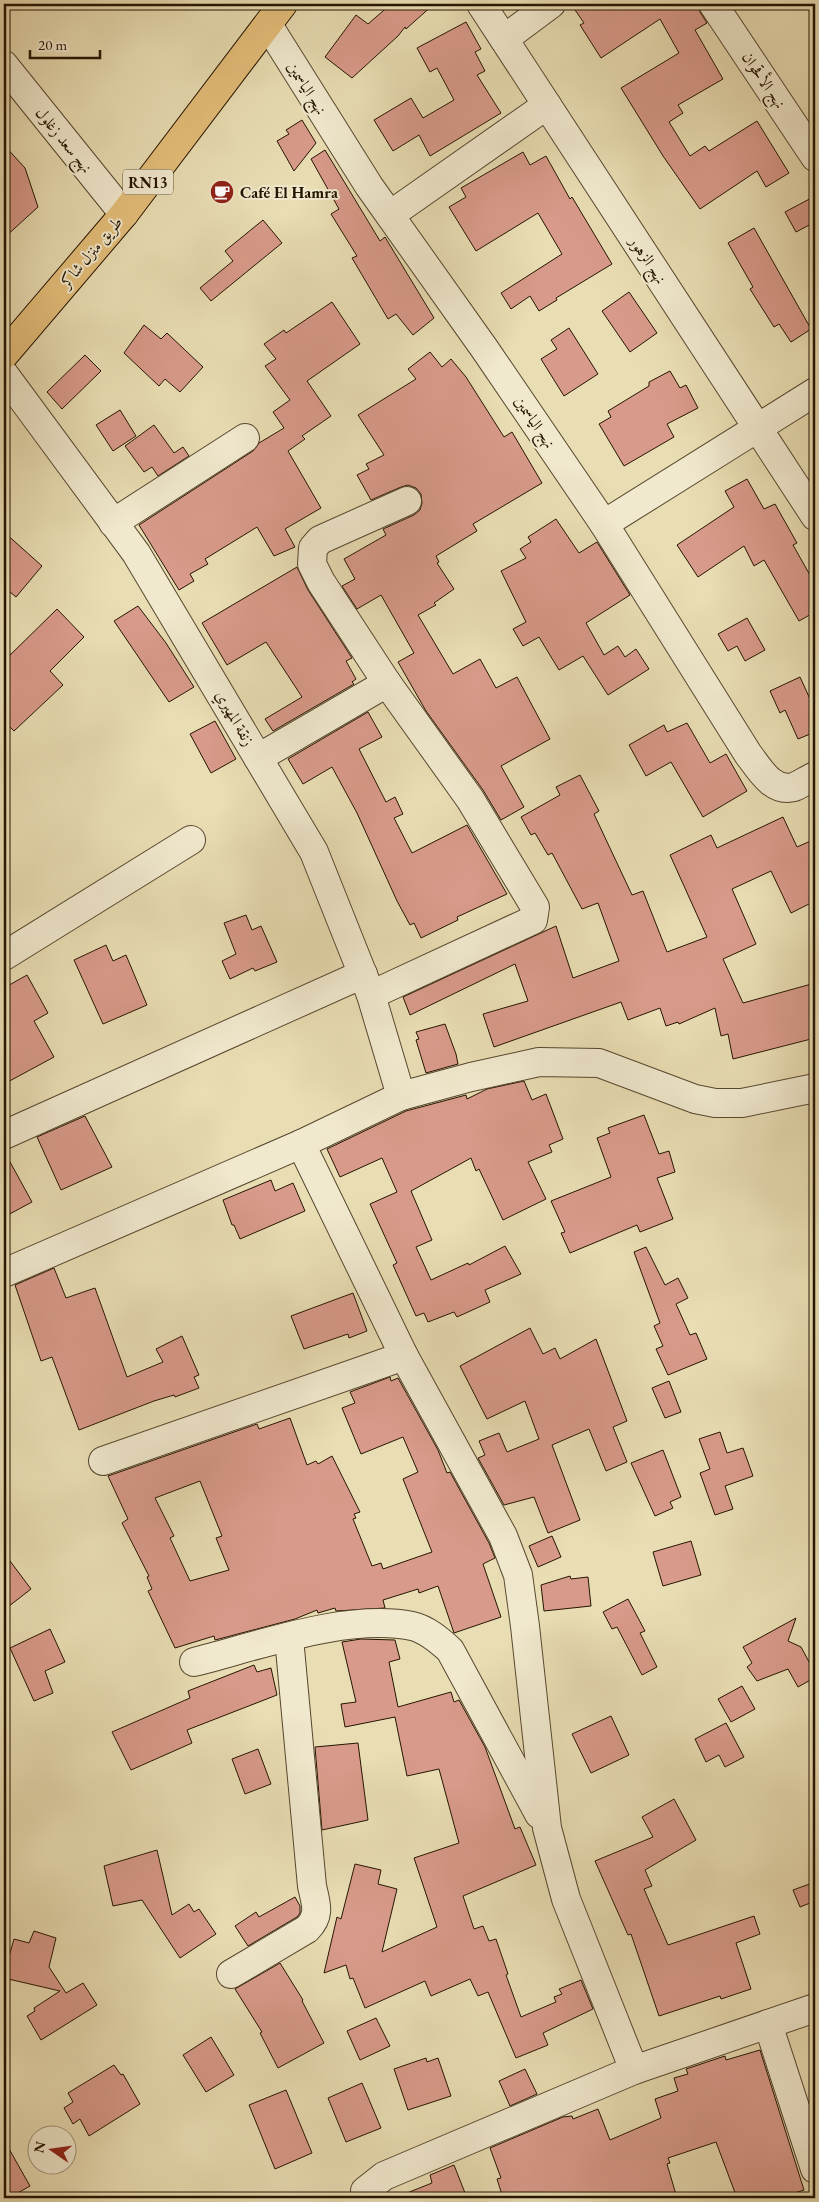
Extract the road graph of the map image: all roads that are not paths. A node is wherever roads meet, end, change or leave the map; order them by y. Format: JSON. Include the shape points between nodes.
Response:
{"nodes":[{"id":1,"x":481,"y":4,"type":"edge"},
{"id":2,"x":551,"y":4,"type":"edge"},
{"id":3,"x":713,"y":4,"type":"edge"},
{"id":4,"x":276,"y":14,"type":"edge"},
{"id":5,"x":504,"y":39,"type":"junction"},
{"id":6,"x":4,"y":65,"type":"edge"},
{"id":7,"x":546,"y":105,"type":"junction"},
{"id":8,"x":815,"y":157,"type":"edge"},
{"id":9,"x":124,"y":214,"type":"junction"},
{"id":10,"x":390,"y":215,"type":"junction"},
{"id":11,"x":4,"y":355,"type":"edge"},
{"id":12,"x":4,"y":374,"type":"edge"},
{"id":13,"x":815,"y":392,"type":"edge"},
{"id":14,"x":758,"y":429,"type":"junction"},
{"id":15,"x":245,"y":438,"type":"dead end"},
{"id":16,"x":407,"y":501,"type":"dead end"},
{"id":17,"x":815,"y":516,"type":"edge"},
{"id":18,"x":113,"y":523,"type":"junction"},
{"id":19,"x":604,"y":524,"type":"junction"},
{"id":20,"x":387,"y":683,"type":"junction"},
{"id":21,"x":258,"y":758,"type":"junction"},
{"id":22,"x":815,"y":776,"type":"edge"},
{"id":23,"x":190,"y":840,"type":"dead end"},
{"id":24,"x":4,"y":956,"type":"edge"},
{"id":25,"x":367,"y":985,"type":"junction"},
{"id":26,"x":815,"y":1088,"type":"edge"},
{"id":27,"x":401,"y":1096,"type":"junction"},
{"id":28,"x":4,"y":1135,"type":"edge"},
{"id":29,"x":300,"y":1144,"type":"junction"},
{"id":30,"x":4,"y":1273,"type":"edge"},
{"id":31,"x":404,"y":1356,"type":"junction"},
{"id":32,"x":103,"y":1461,"type":"dead end"},
{"id":33,"x":288,"y":1638,"type":"junction"},
{"id":34,"x":194,"y":1662,"type":"dead end"},
{"id":35,"x":547,"y":1828,"type":"junction"},
{"id":36,"x":231,"y":1974,"type":"dead end"},
{"id":37,"x":815,"y":2008,"type":"edge"},
{"id":38,"x":768,"y":2024,"type":"junction"},
{"id":39,"x":634,"y":2070,"type":"junction"},
{"id":40,"x":815,"y":2170,"type":"edge"},
{"id":41,"x":365,"y":2198,"type":"edge"}],
"edges":[{"from":1,"to":5,"type":"street","name":"نهج الزهور"},
{"from":2,"to":5,"type":"street"},
{"from":3,"to":8,"type":"street","name":"نهج الأقحوان"},
{"from":4,"to":9,"type":"main road","name":"طريق منزل شاكر","number":"RN13"},
{"from":4,"to":10,"type":"street","name":"نهج الياسمين","via":[[369,186]]},
{"from":5,"to":7,"type":"street","name":"نهج الزهور"},
{"from":6,"to":9,"type":"street","name":"نهج سعد زغلول"},
{"from":7,"to":10,"type":"street"},
{"from":7,"to":14,"type":"street","name":"نهج الزهور"},
{"from":9,"to":11,"type":"main road","name":"طريق منزل شاكر","number":"RN13"},
{"from":10,"to":19,"type":"street","name":"نهج الياسمين"},
{"from":12,"to":18,"type":"street","name":"زنقة المهيري"},
{"from":13,"to":14,"type":"street"},
{"from":14,"to":17,"type":"street","name":"نهج الزهور"},
{"from":14,"to":19,"type":"street"},
{"from":15,"to":18,"type":"street"},
{"from":16,"to":20,"type":"street","via":[[320,540],[311,557],[321,582]]},
{"from":18,"to":21,"type":"street","name":"زنقة المهيري","via":[[136,553]]},
{"from":19,"to":22,"type":"street","name":"نهج الياسمين","via":[[766,778],[778,786],[792,787]]},
{"from":20,"to":21,"type":"street"},
{"from":20,"to":25,"type":"street","via":[[470,799],[535,908],[534,920]]},
{"from":21,"to":25,"type":"street","name":"زنقة المهيري","via":[[314,852]]},
{"from":23,"to":24,"type":"street"},
{"from":25,"to":27,"type":"street","name":"زنقة المهيري"},
{"from":25,"to":28,"type":"street"},
{"from":26,"to":27,"type":"street","via":[[742,1103],[715,1102],[695,1099],[599,1062],[539,1062]]},
{"from":27,"to":29,"type":"street"},
{"from":29,"to":30,"type":"street"},
{"from":29,"to":31,"type":"street"},
{"from":31,"to":32,"type":"street"},
{"from":31,"to":35,"type":"street","via":[[503,1536],[518,1575]]},
{"from":33,"to":34,"type":"street"},
{"from":33,"to":35,"type":"street","via":[[339,1625],[377,1624],[413,1626],[435,1636],[450,1650]]},
{"from":33,"to":36,"type":"street","via":[[312,1886],[318,1911],[314,1922],[306,1929]]},
{"from":35,"to":39,"type":"street","via":[[566,1900]]},
{"from":37,"to":38,"type":"street"},
{"from":38,"to":39,"type":"street"},
{"from":38,"to":40,"type":"street"},
{"from":39,"to":41,"type":"street","via":[[384,2176],[365,2191]]}]}
